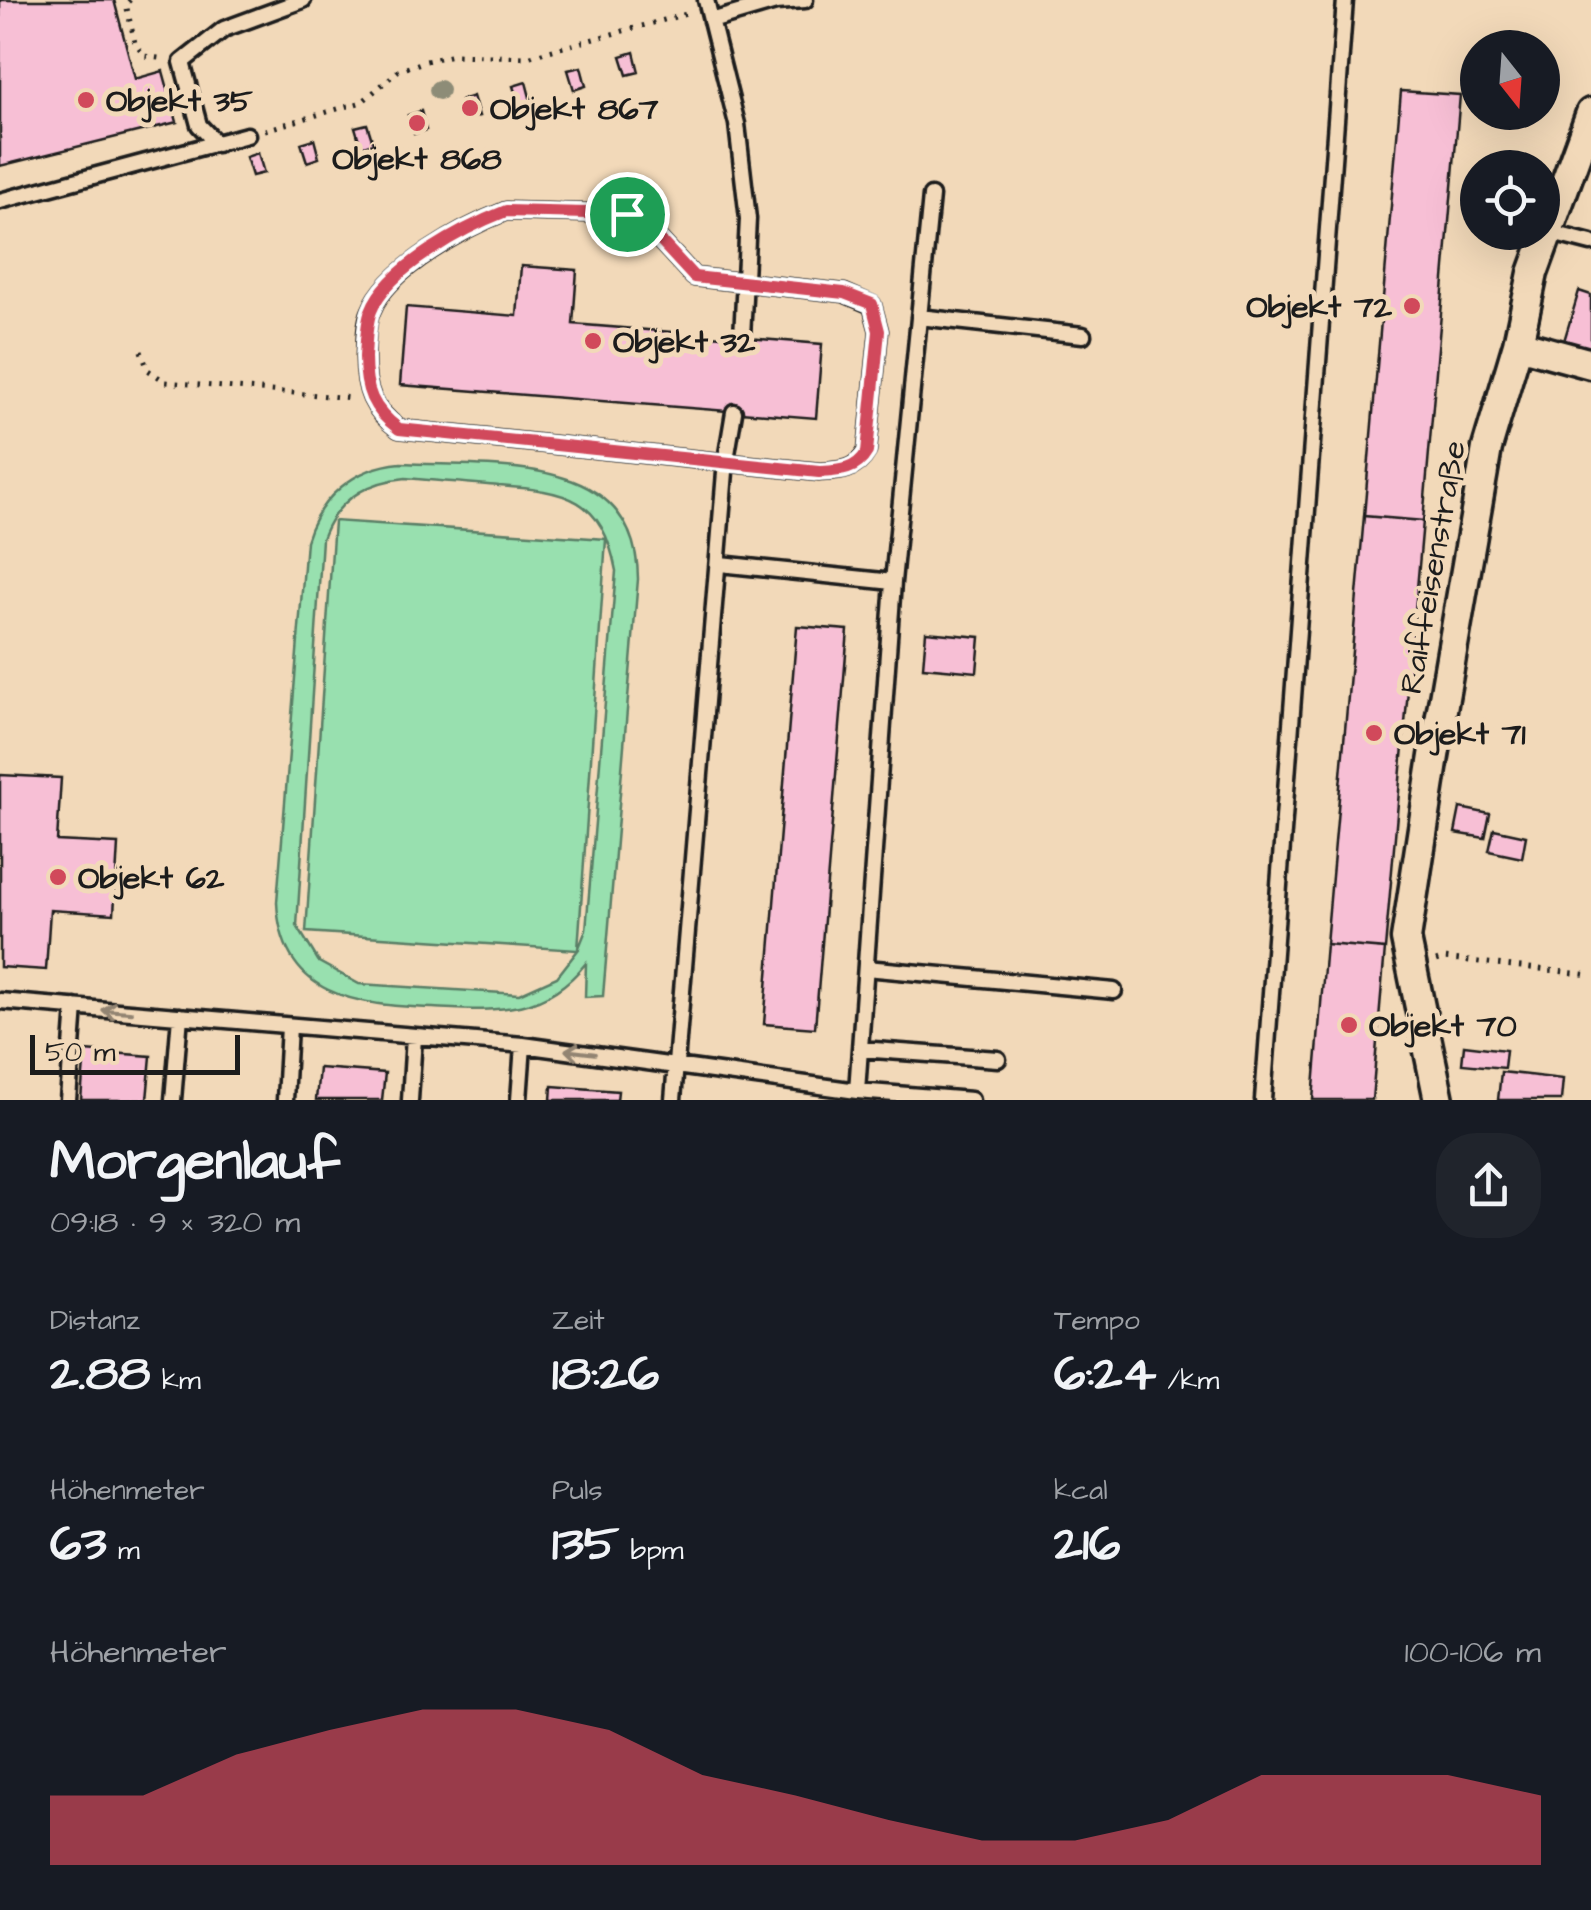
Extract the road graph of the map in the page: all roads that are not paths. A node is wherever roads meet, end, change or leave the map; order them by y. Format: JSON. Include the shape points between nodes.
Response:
{"nodes":[{"id":1,"x":304,"y":0,"type":"edge"},
{"id":2,"x":805,"y":0,"type":"edge"},
{"id":3,"x":1345,"y":0,"type":"edge"},
{"id":4,"x":708,"y":10,"type":"edge"},
{"id":5,"x":1591,"y":113,"type":"edge"},
{"id":6,"x":247,"y":135,"type":"road end"},
{"id":7,"x":217,"y":144,"type":"junction"},
{"id":8,"x":931,"y":196,"type":"dead end"},
{"id":9,"x":1560,"y":199,"type":"edge"},
{"id":10,"x":0,"y":201,"type":"edge"},
{"id":11,"x":1560,"y":235,"type":"edge"},
{"id":12,"x":1591,"y":243,"type":"edge"},
{"id":13,"x":1541,"y":250,"type":"edge"},
{"id":14,"x":744,"y":284,"type":"junction"},
{"id":15,"x":919,"y":317,"type":"junction"},
{"id":16,"x":1083,"y":335,"type":"dead end"},
{"id":17,"x":742,"y":337,"type":"dead end"},
{"id":18,"x":1518,"y":344,"type":"junction"},
{"id":19,"x":1591,"y":364,"type":"edge"},
{"id":20,"x":734,"y":412,"type":"dead end"},
{"id":21,"x":726,"y":460,"type":"junction"},
{"id":22,"x":720,"y":564,"type":"junction"},
{"id":23,"x":893,"y":582,"type":"junction"},
{"id":24,"x":866,"y":968,"type":"junction"},
{"id":25,"x":1114,"y":991,"type":"dead end"},
{"id":26,"x":0,"y":1000,"type":"edge"},
{"id":27,"x":75,"y":1007,"type":"junction"},
{"id":28,"x":180,"y":1016,"type":"junction"},
{"id":29,"x":290,"y":1026,"type":"junction"},
{"id":30,"x":414,"y":1037,"type":"junction"},
{"id":31,"x":523,"y":1046,"type":"junction"},
{"id":32,"x":860,"y":1049,"type":"junction"},
{"id":33,"x":998,"y":1059,"type":"dead end"},
{"id":34,"x":677,"y":1064,"type":"junction"},
{"id":35,"x":857,"y":1092,"type":"junction"},
{"id":36,"x":881,"y":1097,"type":"edge"},
{"id":37,"x":68,"y":1100,"type":"edge"},
{"id":38,"x":174,"y":1100,"type":"edge"},
{"id":39,"x":285,"y":1100,"type":"edge"},
{"id":40,"x":410,"y":1100,"type":"edge"},
{"id":41,"x":519,"y":1100,"type":"edge"},
{"id":42,"x":674,"y":1100,"type":"edge"},
{"id":43,"x":971,"y":1100,"type":"edge"},
{"id":44,"x":1263,"y":1100,"type":"edge"},
{"id":45,"x":1438,"y":1100,"type":"edge"}],
"edges":[{"from":1,"to":7,"type":"lane","via":[[224,30],[182,62],[199,125]]},
{"from":2,"to":4,"type":"lane"},
{"from":3,"to":44,"type":"lane"},
{"from":4,"to":14,"type":"lane","via":[[737,124],[748,219]]},
{"from":5,"to":9,"type":"street","name":"Raiffeisenstraße"},
{"from":6,"to":7,"type":"lane"},
{"from":7,"to":10,"type":"lane"},
{"from":8,"to":15,"type":"lane"},
{"from":11,"to":12,"type":"lane"},
{"from":13,"to":18,"type":"street","name":"Raiffeisenstraße"},
{"from":14,"to":17,"type":"lane"},
{"from":14,"to":21,"type":"lane","via":[[844,293],[872,304],[879,331],[861,462],[819,472]]},
{"from":14,"to":21,"type":"lane","via":[[694,277],[646,225],[627,214],[506,211],[405,270],[369,313],[370,400],[399,429]]},
{"from":15,"to":16,"type":"lane"},
{"from":15,"to":23,"type":"lane"},
{"from":18,"to":19,"type":"street"},
{"from":18,"to":45,"type":"street","name":"Raiffeisenstraße","via":[[1486,448],[1406,939]]},
{"from":20,"to":21,"type":"lane"},
{"from":21,"to":22,"type":"lane"},
{"from":22,"to":23,"type":"lane"},
{"from":22,"to":34,"type":"lane"},
{"from":23,"to":24,"type":"lane"},
{"from":24,"to":25,"type":"lane"},
{"from":24,"to":32,"type":"lane"},
{"from":26,"to":27,"type":"lane"},
{"from":28,"to":27,"type":"lane","one_way":true},
{"from":27,"to":37,"type":"lane"},
{"from":28,"to":29,"type":"lane"},
{"from":28,"to":38,"type":"lane"},
{"from":29,"to":30,"type":"lane"},
{"from":29,"to":39,"type":"lane"},
{"from":30,"to":31,"type":"lane"},
{"from":30,"to":40,"type":"lane"},
{"from":34,"to":31,"type":"lane","one_way":true},
{"from":31,"to":41,"type":"lane"},
{"from":32,"to":33,"type":"lane"},
{"from":32,"to":35,"type":"lane"},
{"from":34,"to":35,"type":"lane"},
{"from":34,"to":42,"type":"lane"},
{"from":35,"to":36,"type":"lane"},
{"from":36,"to":43,"type":"lane"}]}
